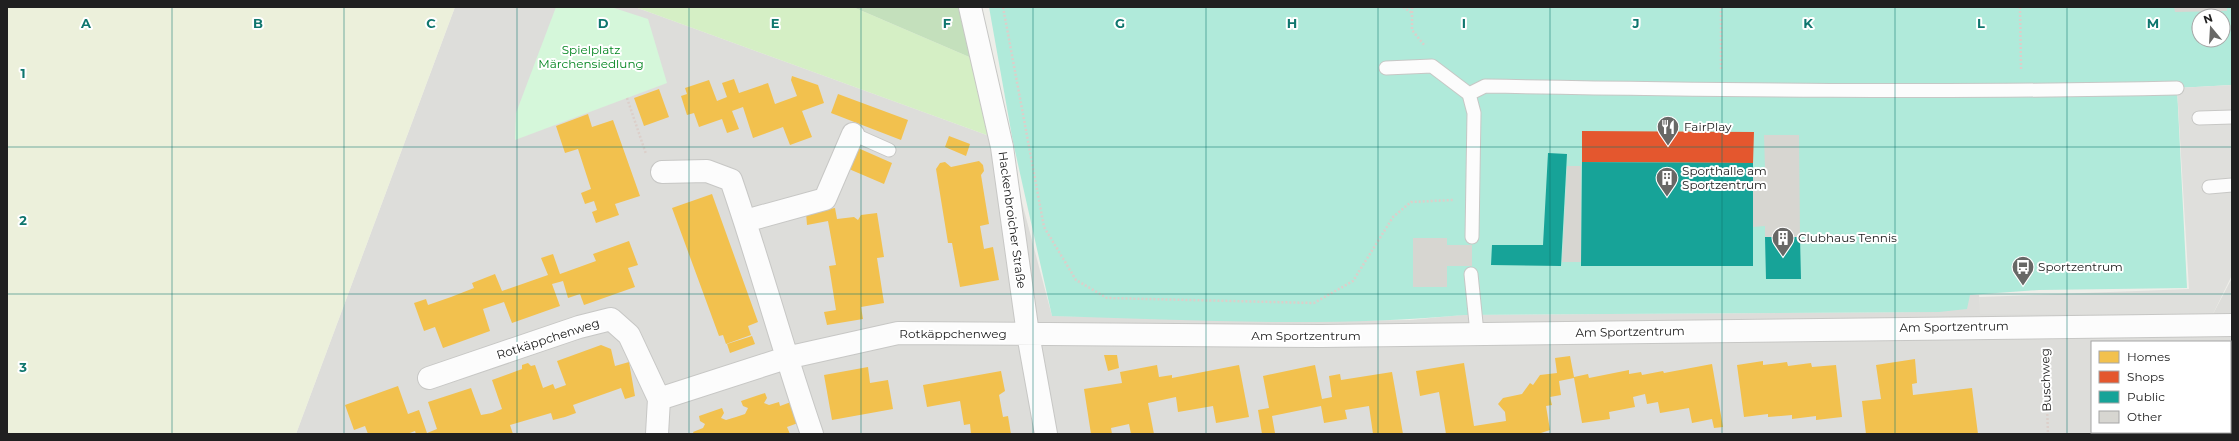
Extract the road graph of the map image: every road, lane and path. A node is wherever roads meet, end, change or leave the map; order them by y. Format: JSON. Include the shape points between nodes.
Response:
{"nodes":[{"id":1,"x":970,"y":7,"type":"edge"},
{"id":2,"x":1004,"y":7,"type":"edge"},
{"id":3,"x":1403,"y":7,"type":"edge"},
{"id":4,"x":1412,"y":7,"type":"edge"},
{"id":5,"x":1721,"y":7,"type":"edge"},
{"id":6,"x":2020,"y":7,"type":"edge"},
{"id":7,"x":1413,"y":13,"type":"junction"},
{"id":8,"x":1426,"y":48,"type":"dead end"},
{"id":9,"x":1386,"y":68,"type":"dead end"},
{"id":10,"x":2177,"y":88,"type":"dead end"},
{"id":11,"x":1721,"y":90,"type":"junction"},
{"id":12,"x":2022,"y":91,"type":"junction"},
{"id":13,"x":1469,"y":94,"type":"junction"},
{"id":14,"x":627,"y":98,"type":"dead end"},
{"id":15,"x":2232,"y":116,"type":"edge"},
{"id":16,"x":2199,"y":118,"type":"dead end"},
{"id":17,"x":853,"y":134,"type":"joint"},
{"id":18,"x":889,"y":150,"type":"dead end"},
{"id":19,"x":662,"y":172,"type":"joint"},
{"id":20,"x":2232,"y":186,"type":"edge"},
{"id":21,"x":2209,"y":187,"type":"dead end"},
{"id":22,"x":1474,"y":198,"type":"junction"},
{"id":23,"x":745,"y":221,"type":"junction"},
{"id":24,"x":1472,"y":237,"type":"dead end"},
{"id":25,"x":1471,"y":274,"type":"dead end"},
{"id":26,"x":2232,"y":325,"type":"edge"},
{"id":27,"x":2044,"y":326,"type":"junction"},
{"id":28,"x":1477,"y":333,"type":"junction"},
{"id":29,"x":1028,"y":334,"type":"junction"},
{"id":30,"x":786,"y":358,"type":"junction"},
{"id":31,"x":429,"y":378,"type":"dead end"},
{"id":32,"x":659,"y":399,"type":"junction"},
{"id":33,"x":657,"y":434,"type":"edge"},
{"id":34,"x":812,"y":434,"type":"edge"},
{"id":35,"x":1046,"y":434,"type":"edge"},
{"id":36,"x":2048,"y":434,"type":"edge"}],
"edges":[{"from":1,"to":29,"type":"street","name":"Hackenbroicher Straße","via":[[1002,147]]},
{"from":2,"to":22,"type":"path","via":[[1044,227],[1076,280],[1106,298],[1314,303],[1353,281],[1393,217],[1411,202]]},
{"from":3,"to":7,"type":"path"},
{"from":4,"to":7,"type":"path"},
{"from":5,"to":11,"type":"path"},
{"from":6,"to":12,"type":"path"},
{"from":7,"to":8,"type":"path","via":[[1412,30]]},
{"from":9,"to":13,"type":"lane","via":[[1432,66]]},
{"from":10,"to":12,"type":"lane"},
{"from":11,"to":12,"type":"lane"},
{"from":11,"to":13,"type":"lane","via":[[1485,86]]},
{"from":13,"to":22,"type":"lane","via":[[1474,112]]},
{"from":14,"to":19,"type":"path","via":[[647,156]]},
{"from":15,"to":16,"type":"lane"},
{"from":17,"to":18,"type":"lane"},
{"from":17,"to":23,"type":"street","via":[[825,199]]},
{"from":19,"to":23,"type":"street","via":[[707,171],[731,180]]},
{"from":20,"to":21,"type":"lane"},
{"from":22,"to":24,"type":"lane"},
{"from":23,"to":30,"type":"street"},
{"from":25,"to":28,"type":"lane"},
{"from":26,"to":27,"type":"street","name":"Am Sportzentrum"},
{"from":27,"to":28,"type":"street","name":"Am Sportzentrum"},
{"from":27,"to":36,"type":"path","name":"Buschweg"},
{"from":28,"to":29,"type":"street","name":"Am Sportzentrum","via":[[1321,336]]},
{"from":29,"to":30,"type":"street","name":"Rotkäppchenweg","via":[[898,333]]},
{"from":29,"to":35,"type":"street","name":"Hackenbroicher Straße"},
{"from":30,"to":32,"type":"street","name":"Rotkäppchenweg"},
{"from":30,"to":34,"type":"street"},
{"from":31,"to":32,"type":"street","name":"Rotkäppchenweg","via":[[579,327],[611,319],[629,335]]},
{"from":32,"to":33,"type":"street"}]}
